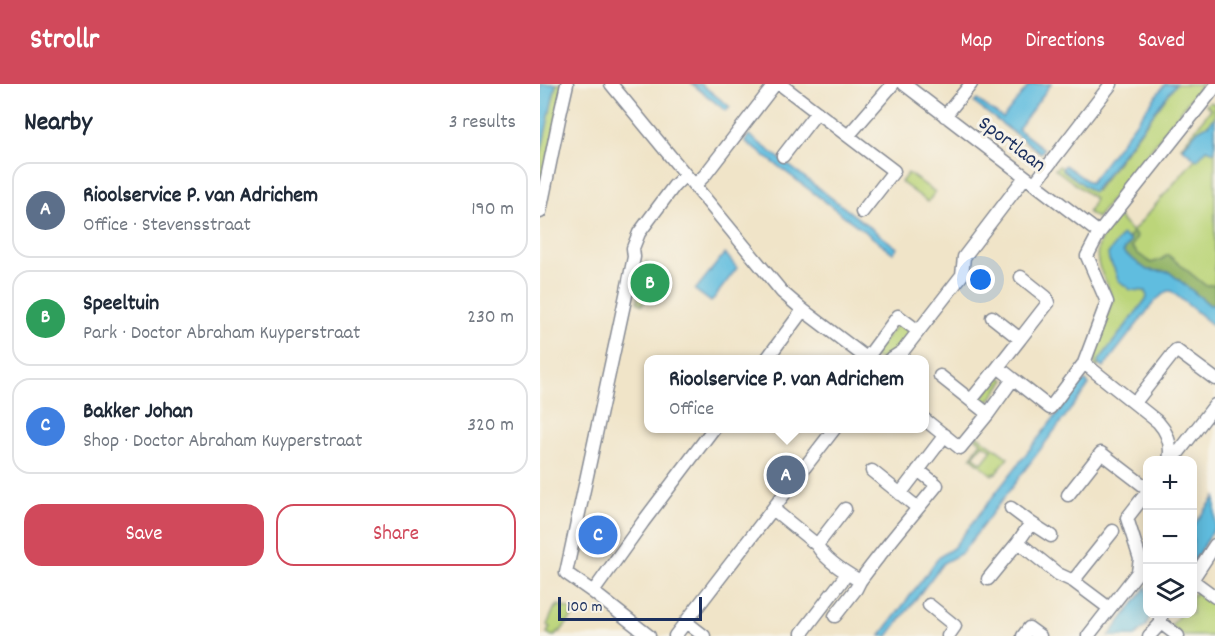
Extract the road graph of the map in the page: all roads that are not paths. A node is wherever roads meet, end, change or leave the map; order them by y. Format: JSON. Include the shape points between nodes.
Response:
{"nodes":[{"id":1,"x":567,"y":84,"type":"edge"},
{"id":2,"x":610,"y":84,"type":"edge"},
{"id":3,"x":775,"y":84,"type":"edge"},
{"id":4,"x":780,"y":84,"type":"edge"},
{"id":5,"x":893,"y":84,"type":"edge"},
{"id":6,"x":904,"y":84,"type":"edge"},
{"id":7,"x":971,"y":84,"type":"edge"},
{"id":8,"x":1111,"y":84,"type":"edge"},
{"id":9,"x":1215,"y":87,"type":"edge"},
{"id":10,"x":817,"y":112,"type":"junction"},
{"id":11,"x":945,"y":116,"type":"junction"},
{"id":12,"x":848,"y":136,"type":"junction"},
{"id":13,"x":783,"y":156,"type":"dead end"},
{"id":14,"x":685,"y":175,"type":"junction"},
{"id":15,"x":1030,"y":181,"type":"junction"},
{"id":16,"x":695,"y":185,"type":"junction"},
{"id":17,"x":540,"y":212,"type":"edge"},
{"id":18,"x":862,"y":212,"type":"dead end"},
{"id":19,"x":1099,"y":233,"type":"junction"},
{"id":20,"x":1021,"y":277,"type":"dead end"},
{"id":21,"x":803,"y":310,"type":"junction"},
{"id":22,"x":992,"y":317,"type":"dead end"},
{"id":23,"x":918,"y":331,"type":"junction"},
{"id":24,"x":1020,"y":339,"type":"junction"},
{"id":25,"x":770,"y":355,"type":"edge"},
{"id":26,"x":863,"y":355,"type":"edge"},
{"id":27,"x":871,"y":355,"type":"edge"},
{"id":28,"x":897,"y":355,"type":"edge"},
{"id":29,"x":1084,"y":363,"type":"junction"},
{"id":30,"x":998,"y":367,"type":"junction"},
{"id":31,"x":940,"y":376,"type":"dead end"},
{"id":32,"x":1013,"y":379,"type":"junction"},
{"id":33,"x":1215,"y":379,"type":"edge"},
{"id":34,"x":971,"y":400,"type":"junction"},
{"id":35,"x":1137,"y":400,"type":"dead end"},
{"id":36,"x":1215,"y":405,"type":"edge"},
{"id":37,"x":988,"y":414,"type":"junction"},
{"id":38,"x":929,"y":423,"type":"edge"},
{"id":39,"x":711,"y":433,"type":"edge"},
{"id":40,"x":832,"y":433,"type":"edge"},
{"id":41,"x":945,"y":435,"type":"junction"},
{"id":42,"x":1170,"y":456,"type":"edge"},
{"id":43,"x":1172,"y":456,"type":"edge"},
{"id":44,"x":918,"y":470,"type":"junction"},
{"id":45,"x":872,"y":471,"type":"dead end"},
{"id":46,"x":1143,"y":486,"type":"edge"},
{"id":47,"x":900,"y":494,"type":"junction"},
{"id":48,"x":1068,"y":495,"type":"dead end"},
{"id":49,"x":1143,"y":497,"type":"edge"},
{"id":50,"x":918,"y":508,"type":"junction"},
{"id":51,"x":1011,"y":508,"type":"dead end"},
{"id":52,"x":773,"y":509,"type":"junction"},
{"id":53,"x":845,"y":509,"type":"dead end"},
{"id":54,"x":1031,"y":523,"type":"junction"},
{"id":55,"x":1113,"y":531,"type":"dead end"},
{"id":56,"x":1051,"y":536,"type":"dead end"},
{"id":57,"x":1018,"y":542,"type":"junction"},
{"id":58,"x":817,"y":545,"type":"junction"},
{"id":59,"x":1215,"y":545,"type":"edge"},
{"id":60,"x":1197,"y":572,"type":"edge"},
{"id":61,"x":847,"y":574,"type":"junction"},
{"id":62,"x":1143,"y":575,"type":"edge"},
{"id":63,"x":988,"y":579,"type":"dead end"},
{"id":64,"x":860,"y":581,"type":"junction"},
{"id":65,"x":1073,"y":581,"type":"junction"},
{"id":66,"x":1197,"y":584,"type":"edge"},
{"id":67,"x":593,"y":592,"type":"junction"},
{"id":68,"x":1215,"y":597,"type":"edge"},
{"id":69,"x":929,"y":605,"type":"dead end"},
{"id":70,"x":1109,"y":608,"type":"junction"},
{"id":71,"x":835,"y":616,"type":"dead end"},
{"id":72,"x":1161,"y":618,"type":"edge"},
{"id":73,"x":686,"y":622,"type":"junction"},
{"id":74,"x":802,"y":633,"type":"dead end"},
{"id":75,"x":650,"y":636,"type":"edge"},
{"id":76,"x":675,"y":636,"type":"edge"},
{"id":77,"x":704,"y":636,"type":"edge"},
{"id":78,"x":948,"y":636,"type":"edge"},
{"id":79,"x":1023,"y":636,"type":"edge"},
{"id":80,"x":1040,"y":636,"type":"edge"},
{"id":81,"x":1088,"y":636,"type":"edge"},
{"id":82,"x":1149,"y":636,"type":"edge"},
{"id":83,"x":1178,"y":636,"type":"edge"}],
"edges":[{"from":1,"to":17,"type":"street"},
{"from":2,"to":14,"type":"street"},
{"from":3,"to":16,"type":"street"},
{"from":4,"to":10,"type":"street"},
{"from":5,"to":12,"type":"street"},
{"from":6,"to":11,"type":"street","name":"Sportlaan"},
{"from":7,"to":11,"type":"street"},
{"from":8,"to":15,"type":"street"},
{"from":9,"to":19,"type":"street"},
{"from":10,"to":12,"type":"street"},
{"from":10,"to":13,"type":"street"},
{"from":11,"to":15,"type":"street","name":"Sportlaan"},
{"from":12,"to":18,"type":"street","via":[[894,171]]},
{"from":14,"to":16,"type":"street"},
{"from":14,"to":67,"type":"street","via":[[639,233],[633,248],[566,573]]},
{"from":15,"to":19,"type":"street","name":"Sportlaan"},
{"from":15,"to":23,"type":"street","via":[[964,257],[962,275]]},
{"from":16,"to":21,"type":"street","via":[[782,292]]},
{"from":19,"to":29,"type":"street","via":[[1087,256],[1107,302]]},
{"from":20,"to":24,"type":"street","via":[[1048,303]]},
{"from":21,"to":25,"type":"street"},
{"from":21,"to":26,"type":"street"},
{"from":22,"to":24,"type":"street"},
{"from":23,"to":27,"type":"street","via":[[898,316]]},
{"from":23,"to":28,"type":"street"},
{"from":24,"to":30,"type":"street"},
{"from":29,"to":32,"type":"street","via":[[1050,408]]},
{"from":29,"to":42,"type":"street","via":[[1158,422],[1168,436]]},
{"from":30,"to":32,"type":"street"},
{"from":30,"to":34,"type":"street"},
{"from":31,"to":34,"type":"street"},
{"from":32,"to":37,"type":"street"},
{"from":33,"to":35,"type":"street","via":[[1176,350]]},
{"from":34,"to":37,"type":"street"},
{"from":36,"to":43,"type":"street"},
{"from":37,"to":41,"type":"street","via":[[960,448]]},
{"from":38,"to":41,"type":"street"},
{"from":39,"to":67,"type":"street"},
{"from":40,"to":52,"type":"street"},
{"from":41,"to":44,"type":"street"},
{"from":44,"to":47,"type":"street"},
{"from":44,"to":50,"type":"street","via":[[937,485]]},
{"from":45,"to":47,"type":"street"},
{"from":46,"to":48,"type":"street","via":[[1101,453]]},
{"from":47,"to":50,"type":"street"},
{"from":49,"to":62,"type":"street","via":[[1127,518]]},
{"from":50,"to":64,"type":"street"},
{"from":51,"to":54,"type":"street"},
{"from":52,"to":58,"type":"street"},
{"from":52,"to":73,"type":"street"},
{"from":53,"to":58,"type":"street"},
{"from":54,"to":56,"type":"street"},
{"from":54,"to":57,"type":"street"},
{"from":55,"to":65,"type":"street"},
{"from":57,"to":63,"type":"street"},
{"from":57,"to":65,"type":"street"},
{"from":58,"to":61,"type":"street"},
{"from":59,"to":60,"type":"street"},
{"from":61,"to":64,"type":"street"},
{"from":61,"to":74,"type":"street"},
{"from":62,"to":70,"type":"street"},
{"from":64,"to":71,"type":"street"},
{"from":65,"to":70,"type":"street"},
{"from":66,"to":68,"type":"street"},
{"from":67,"to":75,"type":"street"},
{"from":69,"to":78,"type":"street","via":[[956,626]]},
{"from":70,"to":81,"type":"street"},
{"from":72,"to":82,"type":"street"},
{"from":72,"to":83,"type":"street"},
{"from":73,"to":76,"type":"street"},
{"from":73,"to":77,"type":"street"},
{"from":79,"to":80,"type":"street","via":[[1029,628]]}]}
